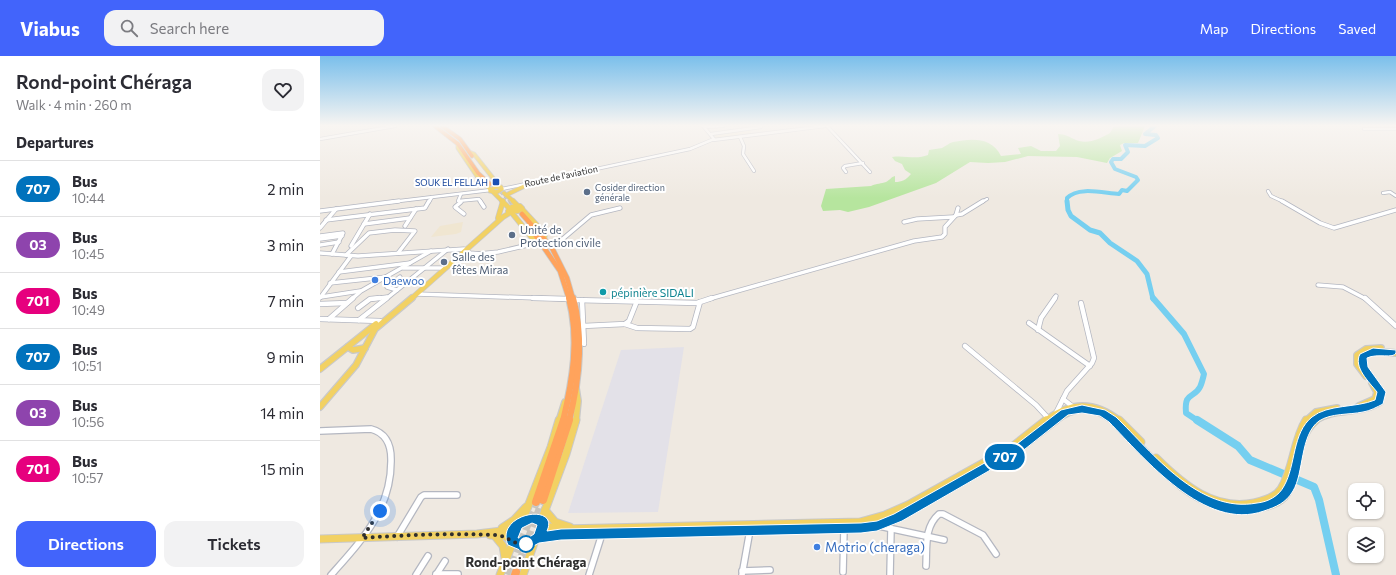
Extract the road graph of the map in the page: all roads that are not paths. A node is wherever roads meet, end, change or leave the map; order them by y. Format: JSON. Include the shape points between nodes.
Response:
{"nodes":[{"id":1,"x":460,"y":150,"type":"edge"},
{"id":2,"x":462,"y":150,"type":"edge"},
{"id":3,"x":677,"y":150,"type":"edge"},
{"id":4,"x":681,"y":150,"type":"edge"},
{"id":5,"x":743,"y":150,"type":"edge"},
{"id":6,"x":850,"y":150,"type":"edge"},
{"id":7,"x":469,"y":152,"type":"joint"},
{"id":8,"x":863,"y":163,"type":"junction"},
{"id":9,"x":754,"y":171,"type":"dead end"},
{"id":10,"x":846,"y":172,"type":"dead end"},
{"id":11,"x":870,"y":172,"type":"dead end"},
{"id":12,"x":531,"y":183,"type":"junction"},
{"id":13,"x":501,"y":188,"type":"junction"},
{"id":14,"x":491,"y":191,"type":"junction"},
{"id":15,"x":1268,"y":191,"type":"dead end"},
{"id":16,"x":1390,"y":192,"type":"junction"},
{"id":17,"x":1396,"y":192,"type":"edge"},
{"id":18,"x":1383,"y":193,"type":"dead end"},
{"id":19,"x":461,"y":194,"type":"junction"},
{"id":20,"x":506,"y":196,"type":"junction"},
{"id":21,"x":1396,"y":196,"type":"edge"},
{"id":22,"x":432,"y":197,"type":"junction"},
{"id":23,"x":988,"y":199,"type":"dead end"},
{"id":24,"x":400,"y":201,"type":"junction"},
{"id":25,"x":461,"y":202,"type":"junction"},
{"id":26,"x":504,"y":202,"type":"junction"},
{"id":27,"x":518,"y":206,"type":"junction"},
{"id":28,"x":484,"y":208,"type":"dead end"},
{"id":29,"x":620,"y":208,"type":"dead end"},
{"id":30,"x":958,"y":208,"type":"dead end"},
{"id":31,"x":336,"y":209,"type":"junction"},
{"id":32,"x":416,"y":209,"type":"junction"},
{"id":33,"x":1396,"y":210,"type":"edge"},
{"id":34,"x":320,"y":211,"type":"edge"},
{"id":35,"x":395,"y":211,"type":"junction"},
{"id":36,"x":515,"y":212,"type":"junction"},
{"id":37,"x":370,"y":214,"type":"junction"},
{"id":38,"x":464,"y":214,"type":"dead end"},
{"id":39,"x":954,"y":216,"type":"junction"},
{"id":40,"x":410,"y":218,"type":"junction"},
{"id":41,"x":501,"y":218,"type":"junction"},
{"id":42,"x":326,"y":220,"type":"junction"},
{"id":43,"x":904,"y":222,"type":"dead end"},
{"id":44,"x":364,"y":224,"type":"junction"},
{"id":45,"x":405,"y":226,"type":"dead end"},
{"id":46,"x":320,"y":228,"type":"edge"},
{"id":47,"x":320,"y":235,"type":"edge"},
{"id":48,"x":542,"y":241,"type":"junction"},
{"id":49,"x":339,"y":242,"type":"junction"},
{"id":50,"x":320,"y":245,"type":"edge"},
{"id":51,"x":552,"y":248,"type":"junction"},
{"id":52,"x":448,"y":249,"type":"junction"},
{"id":53,"x":433,"y":250,"type":"junction"},
{"id":54,"x":466,"y":250,"type":"junction"},
{"id":55,"x":320,"y":253,"type":"edge"},
{"id":56,"x":398,"y":253,"type":"junction"},
{"id":57,"x":332,"y":254,"type":"junction"},
{"id":58,"x":481,"y":254,"type":"junction"},
{"id":59,"x":346,"y":255,"type":"junction"},
{"id":60,"x":351,"y":256,"type":"junction"},
{"id":61,"x":459,"y":256,"type":"junction"},
{"id":62,"x":412,"y":263,"type":"junction"},
{"id":63,"x":403,"y":268,"type":"junction"},
{"id":64,"x":424,"y":268,"type":"junction"},
{"id":65,"x":443,"y":268,"type":"junction"},
{"id":66,"x":339,"y":272,"type":"junction"},
{"id":67,"x":388,"y":276,"type":"junction"},
{"id":68,"x":400,"y":277,"type":"dead end"},
{"id":69,"x":330,"y":283,"type":"junction"},
{"id":70,"x":1318,"y":285,"type":"dead end"},
{"id":71,"x":397,"y":290,"type":"junction"},
{"id":72,"x":362,"y":291,"type":"junction"},
{"id":73,"x":417,"y":294,"type":"junction"},
{"id":74,"x":1056,"y":296,"type":"dead end"},
{"id":75,"x":321,"y":297,"type":"edge"},
{"id":76,"x":388,"y":297,"type":"junction"},
{"id":77,"x":572,"y":300,"type":"junction"},
{"id":78,"x":582,"y":300,"type":"junction"},
{"id":79,"x":637,"y":301,"type":"junction"},
{"id":80,"x":700,"y":302,"type":"junction"},
{"id":81,"x":347,"y":303,"type":"junction"},
{"id":82,"x":1081,"y":303,"type":"dead end"},
{"id":83,"x":320,"y":304,"type":"edge"},
{"id":84,"x":358,"y":308,"type":"dead end"},
{"id":85,"x":320,"y":319,"type":"edge"},
{"id":86,"x":329,"y":319,"type":"junction"},
{"id":87,"x":359,"y":320,"type":"junction"},
{"id":88,"x":380,"y":321,"type":"junction"},
{"id":89,"x":1029,"y":323,"type":"dead end"},
{"id":90,"x":625,"y":324,"type":"junction"},
{"id":91,"x":583,"y":326,"type":"junction"},
{"id":92,"x":1396,"y":326,"type":"edge"},
{"id":93,"x":1038,"y":330,"type":"junction"},
{"id":94,"x":369,"y":341,"type":"junction"},
{"id":95,"x":354,"y":342,"type":"junction"},
{"id":96,"x":584,"y":344,"type":"dead end"},
{"id":97,"x":965,"y":346,"type":"dead end"},
{"id":98,"x":348,"y":347,"type":"junction"},
{"id":99,"x":365,"y":348,"type":"junction"},
{"id":100,"x":1396,"y":351,"type":"edge"},
{"id":101,"x":1090,"y":366,"type":"junction"},
{"id":102,"x":320,"y":369,"type":"edge"},
{"id":103,"x":573,"y":389,"type":"junction"},
{"id":104,"x":1063,"y":400,"type":"junction"},
{"id":105,"x":1072,"y":406,"type":"junction"},
{"id":106,"x":320,"y":407,"type":"edge"},
{"id":107,"x":1056,"y":413,"type":"junction"},
{"id":108,"x":1048,"y":418,"type":"junction"},
{"id":109,"x":320,"y":431,"type":"edge"},
{"id":110,"x":1285,"y":488,"type":"junction"},
{"id":111,"x":457,"y":495,"type":"dead end"},
{"id":112,"x":536,"y":502,"type":"junction"},
{"id":113,"x":545,"y":510,"type":"junction"},
{"id":114,"x":876,"y":522,"type":"junction"},
{"id":115,"x":520,"y":523,"type":"junction"},
{"id":116,"x":542,"y":524,"type":"junction"},
{"id":117,"x":582,"y":528,"type":"junction"},
{"id":118,"x":844,"y":528,"type":"junction"},
{"id":119,"x":891,"y":529,"type":"junction"},
{"id":120,"x":750,"y":530,"type":"junction"},
{"id":121,"x":495,"y":533,"type":"junction"},
{"id":122,"x":603,"y":534,"type":"junction"},
{"id":123,"x":927,"y":536,"type":"junction"},
{"id":124,"x":397,"y":537,"type":"junction"},
{"id":125,"x":362,"y":538,"type":"junction"},
{"id":126,"x":320,"y":539,"type":"edge"},
{"id":127,"x":536,"y":539,"type":"junction"},
{"id":128,"x":944,"y":540,"type":"dead end"},
{"id":129,"x":513,"y":541,"type":"junction"},
{"id":130,"x":996,"y":554,"type":"dead end"},
{"id":131,"x":428,"y":556,"type":"dead end"},
{"id":132,"x":445,"y":561,"type":"dead end"},
{"id":133,"x":505,"y":563,"type":"junction"},
{"id":134,"x":926,"y":566,"type":"dead end"},
{"id":135,"x":770,"y":570,"type":"dead end"},
{"id":136,"x":843,"y":572,"type":"dead end"},
{"id":137,"x":742,"y":573,"type":"edge"},
{"id":138,"x":458,"y":574,"type":"dead end"},
{"id":139,"x":518,"y":574,"type":"edge"},
{"id":140,"x":331,"y":575,"type":"edge"},
{"id":141,"x":416,"y":575,"type":"edge"},
{"id":142,"x":436,"y":575,"type":"edge"},
{"id":143,"x":500,"y":575,"type":"edge"},
{"id":144,"x":590,"y":575,"type":"edge"},
{"id":145,"x":890,"y":575,"type":"edge"}],
"edges":[{"from":1,"to":14,"type":"main road"},
{"from":2,"to":7,"type":"highway","via":[[478,173],[491,184]]},
{"from":3,"to":13,"type":"street"},
{"from":4,"to":12,"type":"street","name":"Route de l'aviation"},
{"from":5,"to":9,"type":"street","via":[[743,154]]},
{"from":6,"to":8,"type":"street"},
{"from":7,"to":13,"type":"main road","via":[[474,154]]},
{"from":8,"to":10,"type":"street","via":[[844,166]]},
{"from":8,"to":11,"type":"street"},
{"from":12,"to":13,"type":"street","name":"Route de l'aviation"},
{"from":12,"to":20,"type":"main road"},
{"from":13,"to":14,"type":"main road"},
{"from":13,"to":20,"type":"main road"},
{"from":14,"to":19,"type":"street"},
{"from":14,"to":26,"type":"main road"},
{"from":15,"to":33,"type":"street","via":[[1272,196],[1320,224],[1334,228]]},
{"from":16,"to":17,"type":"street"},
{"from":16,"to":18,"type":"street"},
{"from":16,"to":21,"type":"street"},
{"from":19,"to":22,"type":"street"},
{"from":19,"to":25,"type":"street","via":[[458,201]]},
{"from":20,"to":27,"type":"main road"},
{"from":22,"to":24,"type":"street"},
{"from":22,"to":32,"type":"street","via":[[426,206]]},
{"from":23,"to":39,"type":"street"},
{"from":24,"to":31,"type":"street"},
{"from":24,"to":35,"type":"street"},
{"from":25,"to":28,"type":"street","via":[[479,199]]},
{"from":25,"to":38,"type":"street","via":[[455,207]]},
{"from":26,"to":36,"type":"main road"},
{"from":26,"to":41,"type":"main road"},
{"from":27,"to":36,"type":"main road"},
{"from":27,"to":36,"type":"main road"},
{"from":29,"to":51,"type":"street","via":[[585,217],[571,233]]},
{"from":30,"to":39,"type":"street"},
{"from":31,"to":34,"type":"street"},
{"from":31,"to":42,"type":"street"},
{"from":32,"to":35,"type":"street"},
{"from":32,"to":40,"type":"street"},
{"from":35,"to":37,"type":"street"},
{"from":36,"to":41,"type":"main road"},
{"from":36,"to":41,"type":"main road"},
{"from":36,"to":48,"type":"highway"},
{"from":37,"to":42,"type":"street"},
{"from":37,"to":44,"type":"street"},
{"from":39,"to":43,"type":"street"},
{"from":39,"to":80,"type":"street","via":[[945,227],[945,234],[942,237],[914,241]]},
{"from":40,"to":44,"type":"street"},
{"from":40,"to":45,"type":"street"},
{"from":41,"to":54,"type":"main road"},
{"from":42,"to":46,"type":"street"},
{"from":44,"to":59,"type":"street"},
{"from":47,"to":49,"type":"street","via":[[342,233]]},
{"from":48,"to":51,"type":"highway"},
{"from":48,"to":58,"type":"street"},
{"from":48,"to":77,"type":"highway","via":[[561,273]]},
{"from":49,"to":50,"type":"street"},
{"from":49,"to":57,"type":"street"},
{"from":51,"to":77,"type":"highway","via":[[568,278]]},
{"from":52,"to":53,"type":"street"},
{"from":52,"to":54,"type":"street"},
{"from":52,"to":64,"type":"street"},
{"from":53,"to":56,"type":"street"},
{"from":53,"to":62,"type":"street"},
{"from":54,"to":58,"type":"street"},
{"from":54,"to":61,"type":"main road"},
{"from":55,"to":57,"type":"street"},
{"from":56,"to":59,"type":"street","via":[[415,231],[369,233]]},
{"from":56,"to":60,"type":"street"},
{"from":57,"to":59,"type":"street"},
{"from":58,"to":61,"type":"street"},
{"from":59,"to":60,"type":"street"},
{"from":60,"to":66,"type":"street"},
{"from":61,"to":65,"type":"main road"},
{"from":61,"to":73,"type":"main road"},
{"from":62,"to":63,"type":"street"},
{"from":62,"to":66,"type":"street"},
{"from":63,"to":64,"type":"street"},
{"from":63,"to":67,"type":"street"},
{"from":64,"to":65,"type":"street"},
{"from":64,"to":71,"type":"street"},
{"from":65,"to":88,"type":"main road"},
{"from":66,"to":69,"type":"street"},
{"from":67,"to":69,"type":"street"},
{"from":67,"to":72,"type":"street"},
{"from":68,"to":71,"type":"street","via":[[387,286]]},
{"from":69,"to":75,"type":"street"},
{"from":70,"to":92,"type":"street","via":[[1336,285],[1359,292]]},
{"from":71,"to":76,"type":"street"},
{"from":72,"to":75,"type":"street"},
{"from":72,"to":81,"type":"street"},
{"from":73,"to":77,"type":"street"},
{"from":73,"to":94,"type":"main road","via":[[375,329]]},
{"from":74,"to":93,"type":"street","via":[[1041,318]]},
{"from":76,"to":84,"type":"street","via":[[370,299]]},
{"from":76,"to":87,"type":"street"},
{"from":77,"to":78,"type":"street"},
{"from":77,"to":103,"type":"highway"},
{"from":78,"to":79,"type":"street"},
{"from":78,"to":91,"type":"street"},
{"from":79,"to":80,"type":"street"},
{"from":79,"to":90,"type":"street","via":[[629,321]]},
{"from":80,"to":90,"type":"street","via":[[693,328],[690,329],[637,328]]},
{"from":81,"to":83,"type":"street"},
{"from":81,"to":86,"type":"street"},
{"from":82,"to":101,"type":"street","via":[[1094,352],[1094,360]]},
{"from":85,"to":86,"type":"street"},
{"from":86,"to":87,"type":"street"},
{"from":87,"to":88,"type":"street"},
{"from":88,"to":95,"type":"main road"},
{"from":89,"to":93,"type":"street"},
{"from":90,"to":91,"type":"street"},
{"from":91,"to":96,"type":"street"},
{"from":93,"to":101,"type":"street"},
{"from":94,"to":95,"type":"main road"},
{"from":94,"to":99,"type":"main road"},
{"from":95,"to":98,"type":"main road"},
{"from":97,"to":108,"type":"street"},
{"from":98,"to":99,"type":"main road","via":[[353,350]]},
{"from":98,"to":102,"type":"main road"},
{"from":99,"to":106,"type":"main road","via":[[352,371]]},
{"from":100,"to":110,"type":"main road","via":[[1373,351],[1364,354],[1364,367],[1382,396],[1369,407],[1331,412],[1312,422]]},
{"from":101,"to":104,"type":"street","via":[[1073,384]]},
{"from":103,"to":112,"type":"main road","via":[[544,467]]},
{"from":103,"to":112,"type":"highway","via":[[569,424]]},
{"from":103,"to":113,"type":"main road","via":[[579,400],[576,420]]},
{"from":104,"to":105,"type":"street"},
{"from":104,"to":107,"type":"street"},
{"from":105,"to":107,"type":"main road"},
{"from":105,"to":110,"type":"main road","via":[[1091,406],[1114,415],[1177,478],[1189,488],[1214,501],[1225,504],[1250,504],[1271,497]]},
{"from":107,"to":108,"type":"main road"},
{"from":108,"to":114,"type":"main road","via":[[1013,446]]},
{"from":109,"to":125,"type":"street","via":[[371,429],[386,436],[391,451],[392,481],[388,496]]},
{"from":110,"to":114,"type":"main road","via":[[1276,502],[1250,510],[1232,509],[1207,502],[1191,494],[1171,478],[1132,437],[1106,415],[1092,410],[1077,409],[1060,415],[1017,450],[898,518]]},
{"from":111,"to":124,"type":"street","via":[[421,497]]},
{"from":112,"to":115,"type":"main road"},
{"from":112,"to":121,"type":"main road"},
{"from":113,"to":116,"type":"main road"},
{"from":113,"to":117,"type":"main road","via":[[558,524]]},
{"from":114,"to":117,"type":"main road"},
{"from":114,"to":118,"type":"main road"},
{"from":114,"to":119,"type":"street"},
{"from":115,"to":116,"type":"main road","via":[[535,518]]},
{"from":115,"to":121,"type":"main road"},
{"from":115,"to":129,"type":"main road","via":[[514,531]]},
{"from":116,"to":117,"type":"main road","via":[[558,529]]},
{"from":116,"to":127,"type":"main road"},
{"from":118,"to":120,"type":"main road"},
{"from":118,"to":136,"type":"street"},
{"from":119,"to":123,"type":"street"},
{"from":119,"to":145,"type":"street"},
{"from":120,"to":122,"type":"main road"},
{"from":120,"to":137,"type":"street"},
{"from":121,"to":124,"type":"main road"},
{"from":121,"to":129,"type":"main road"},
{"from":121,"to":133,"type":"main road","via":[[503,546]]},
{"from":122,"to":127,"type":"main road","via":[[556,535]]},
{"from":122,"to":144,"type":"street"},
{"from":123,"to":128,"type":"street"},
{"from":123,"to":130,"type":"street","via":[[930,523],[936,515],[942,514],[984,535]]},
{"from":123,"to":134,"type":"street"},
{"from":124,"to":125,"type":"main road"},
{"from":125,"to":126,"type":"main road"},
{"from":125,"to":140,"type":"street"},
{"from":127,"to":129,"type":"main road","via":[[520,545]]},
{"from":127,"to":139,"type":"main road"},
{"from":129,"to":133,"type":"main road"},
{"from":131,"to":141,"type":"street"},
{"from":132,"to":142,"type":"street"},
{"from":133,"to":143,"type":"main road"},
{"from":135,"to":137,"type":"street"},
{"from":138,"to":142,"type":"street"}]}
